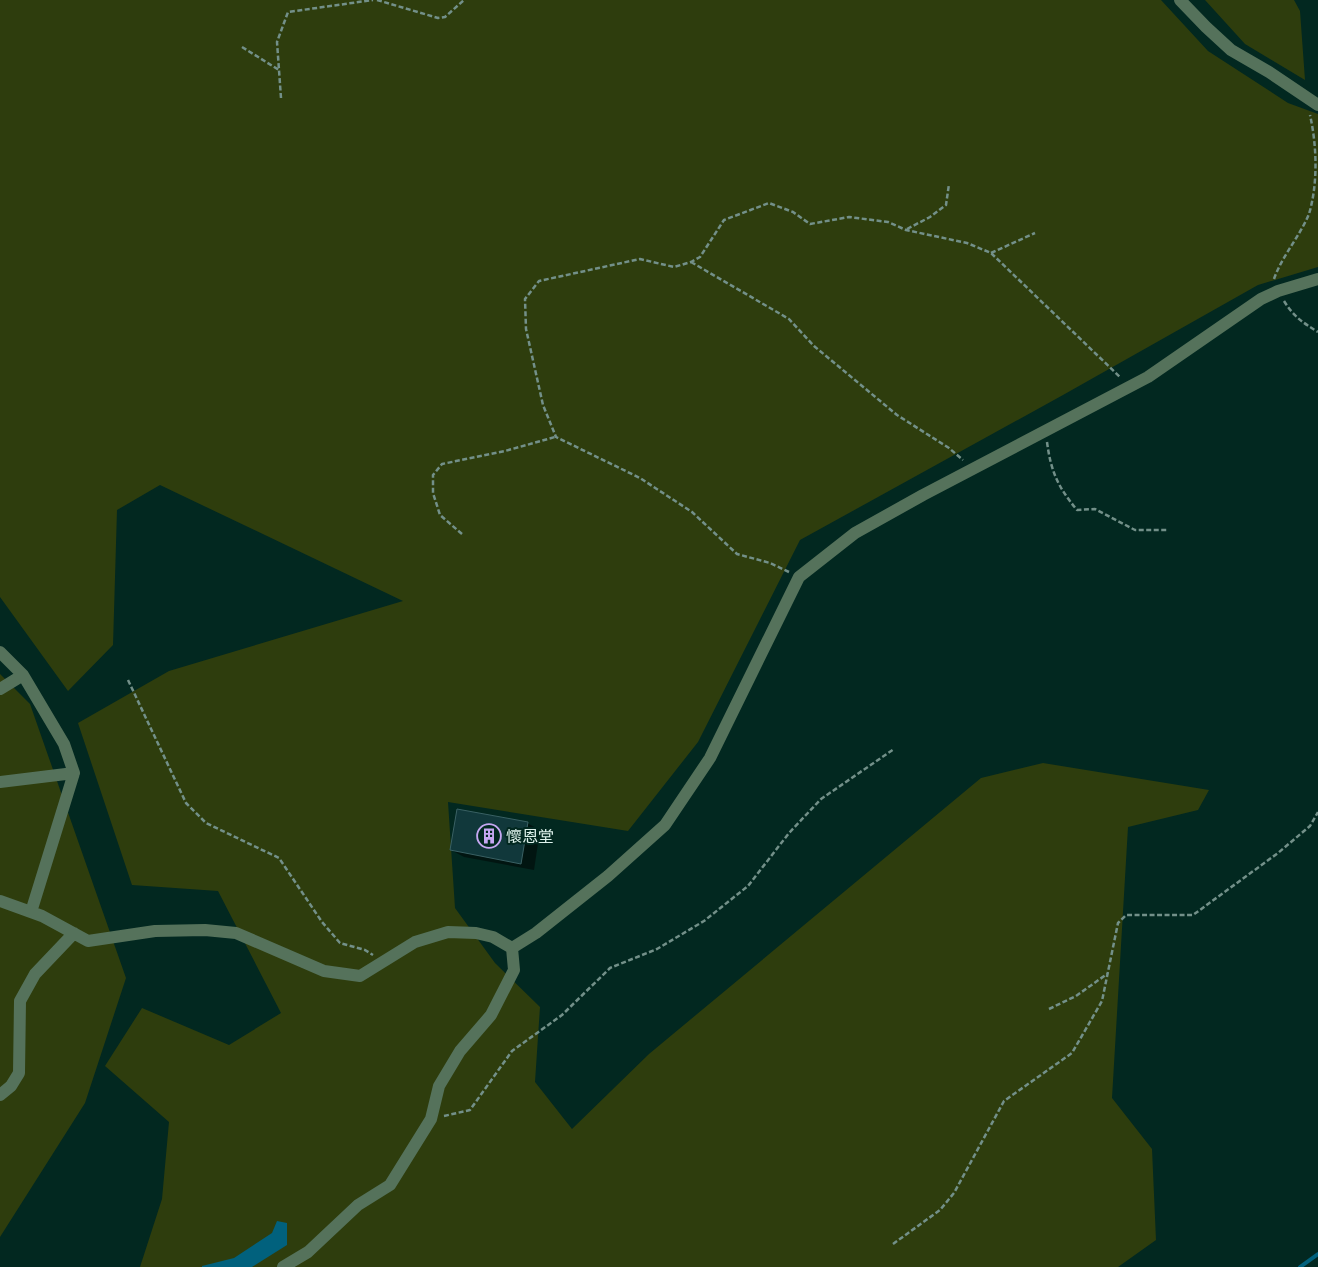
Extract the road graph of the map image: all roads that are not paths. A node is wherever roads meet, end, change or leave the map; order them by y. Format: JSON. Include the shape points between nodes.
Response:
{"nodes":[{"id":1,"x":1180,"y":0,"type":"edge"},
{"id":2,"x":1312,"y":102,"type":"edge"},
{"id":3,"x":1318,"y":280,"type":"edge"},
{"id":4,"x":0,"y":652,"type":"edge"},
{"id":5,"x":23,"y":675,"type":"junction"},
{"id":6,"x":0,"y":689,"type":"edge"},
{"id":7,"x":74,"y":773,"type":"junction"},
{"id":8,"x":0,"y":782,"type":"edge"},
{"id":9,"x":0,"y":901,"type":"edge"},
{"id":10,"x":31,"y":912,"type":"junction"},
{"id":11,"x":74,"y":934,"type":"junction"},
{"id":12,"x":512,"y":948,"type":"junction"},
{"id":13,"x":0,"y":1095,"type":"edge"},
{"id":14,"x":283,"y":1267,"type":"edge"}],
"edges":[{"from":1,"to":2,"type":"lane","via":[[1232,50]]},
{"from":3,"to":12,"type":"lane","via":[[1261,299],[1148,378],[855,533],[799,577],[710,758],[665,825],[608,876]]},
{"from":4,"to":5,"type":"lane"},
{"from":5,"to":6,"type":"lane"},
{"from":5,"to":7,"type":"lane","via":[[64,744]]},
{"from":7,"to":8,"type":"lane"},
{"from":7,"to":10,"type":"lane"},
{"from":9,"to":10,"type":"lane"},
{"from":10,"to":11,"type":"lane"},
{"from":11,"to":12,"type":"lane","via":[[88,941],[155,931],[236,933],[324,971],[360,976],[415,942],[448,932],[493,937]]},
{"from":11,"to":13,"type":"lane","via":[[35,974],[20,1001],[19,1072],[11,1086]]},
{"from":12,"to":14,"type":"lane","via":[[514,970],[491,1015],[460,1051],[439,1086],[431,1119],[390,1185],[358,1205],[308,1252]]}]}
